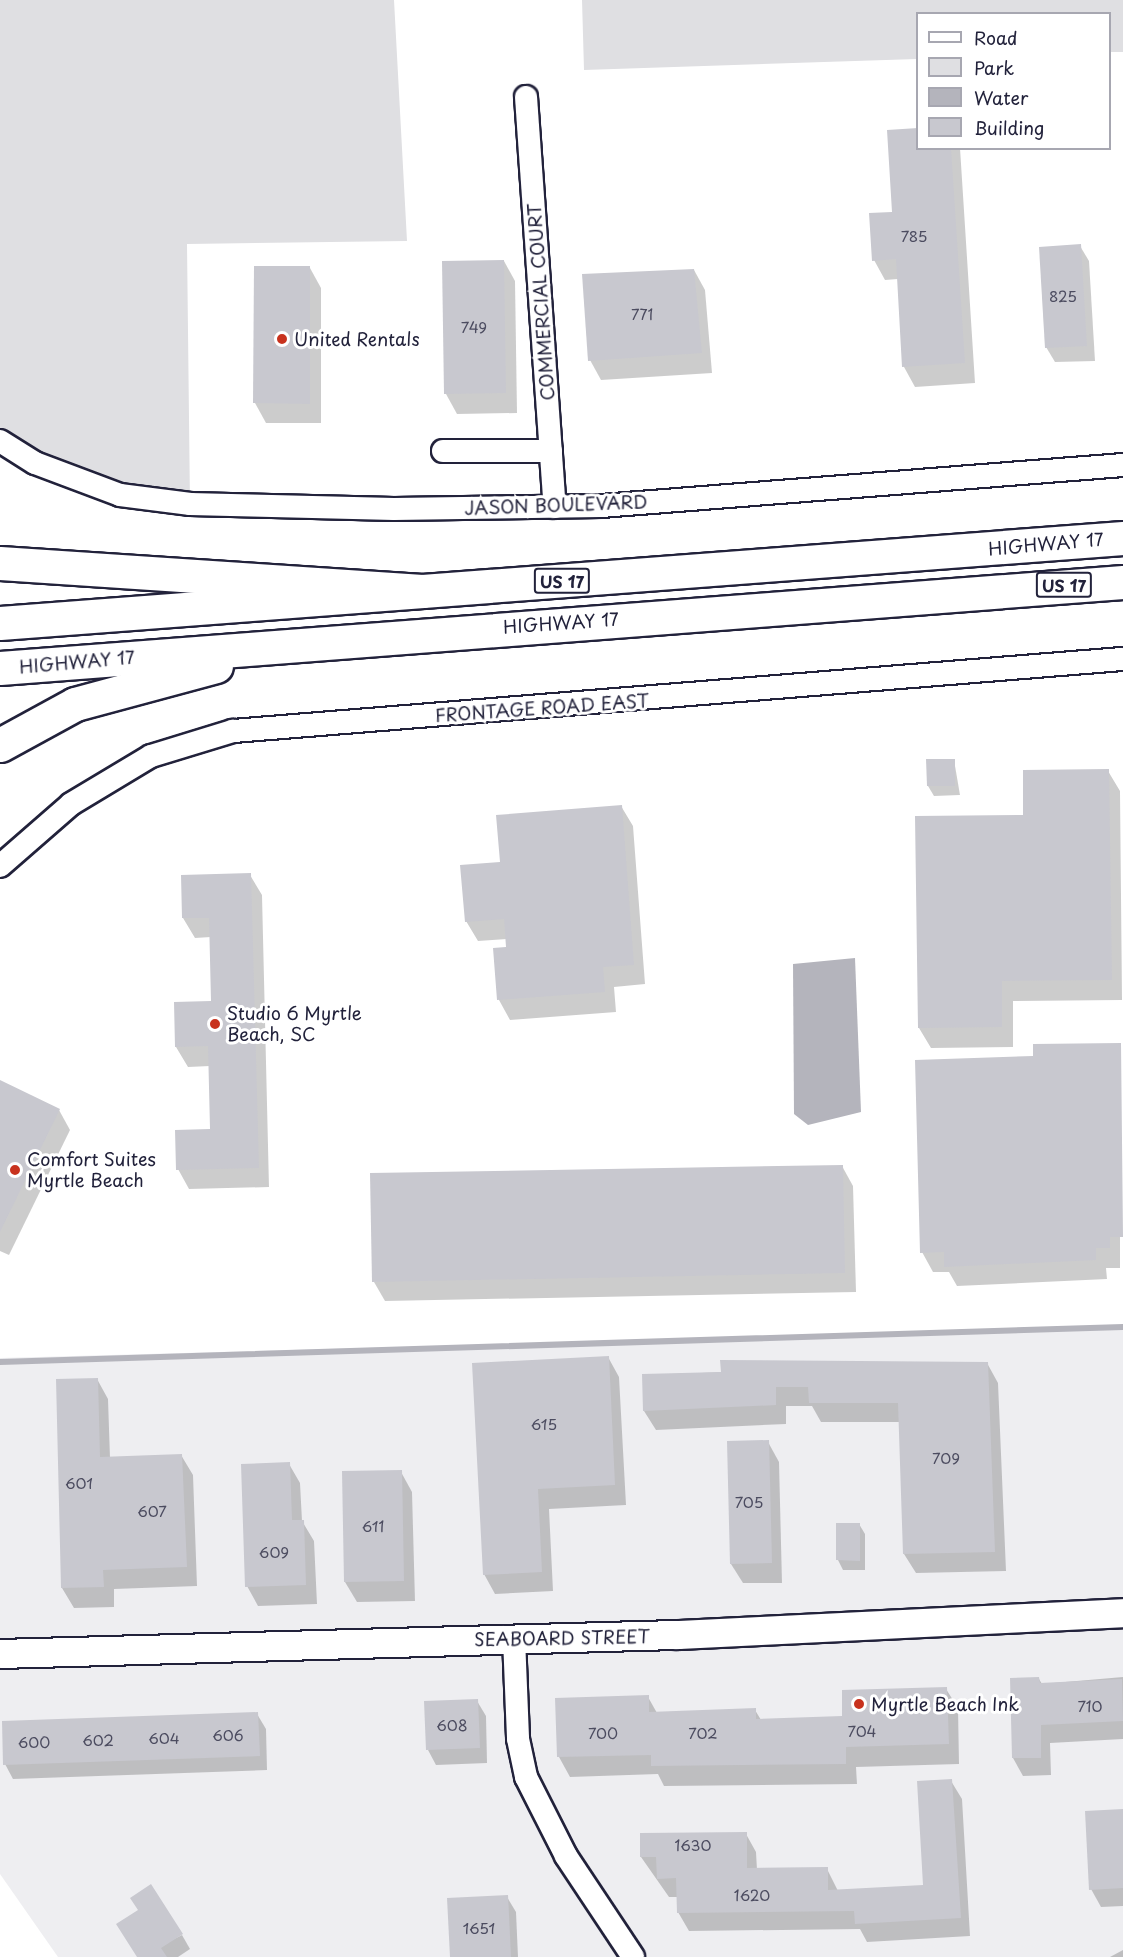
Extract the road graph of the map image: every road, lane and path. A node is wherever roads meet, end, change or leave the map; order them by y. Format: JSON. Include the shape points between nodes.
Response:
{"nodes":[{"id":1,"x":526,"y":97,"type":"dead end"},
{"id":2,"x":0,"y":441,"type":"edge"},
{"id":3,"x":443,"y":451,"type":"dead end"},
{"id":4,"x":551,"y":451,"type":"junction"},
{"id":5,"x":1123,"y":465,"type":"edge"},
{"id":6,"x":555,"y":507,"type":"junction"},
{"id":7,"x":1123,"y":538,"type":"edge"},
{"id":8,"x":0,"y":563,"type":"edge"},
{"id":9,"x":1123,"y":582,"type":"edge"},
{"id":10,"x":422,"y":591,"type":"junction"},
{"id":11,"x":0,"y":623,"type":"edge"},
{"id":12,"x":293,"y":645,"type":"junction"},
{"id":13,"x":1123,"y":659,"type":"edge"},
{"id":14,"x":0,"y":668,"type":"edge"},
{"id":15,"x":0,"y":745,"type":"edge"},
{"id":16,"x":0,"y":866,"type":"edge"},
{"id":17,"x":1123,"y":1613,"type":"edge"},
{"id":18,"x":513,"y":1638,"type":"junction"},
{"id":19,"x":0,"y":1654,"type":"edge"},
{"id":20,"x":633,"y":1957,"type":"edge"}],
"edges":[{"from":1,"to":4,"type":"street","name":"COMMERCIAL COURT"},
{"from":2,"to":6,"type":"street","name":"JASON BOULEVARD","via":[[35,463],[120,495],[178,502],[393,509]]},
{"from":3,"to":4,"type":"street"},
{"from":4,"to":6,"type":"street","name":"COMMERCIAL COURT"},
{"from":5,"to":6,"type":"street","name":"JASON BOULEVARD"},
{"from":7,"to":10,"type":"highway","name":"HIGHWAY 17","number":"US 17"},
{"from":8,"to":10,"type":"highway"},
{"from":9,"to":12,"type":"highway","name":"HIGHWAY 17","number":"US 17"},
{"from":10,"to":11,"type":"highway","name":"HIGHWAY 17","number":"US 17"},
{"from":12,"to":14,"type":"highway","name":"HIGHWAY 17","number":"US 17"},
{"from":12,"to":15,"type":"highway","via":[[75,704]]},
{"from":13,"to":16,"type":"street","name":"FRONTAGE ROAD EAST","via":[[233,731],[151,756],[71,804]]},
{"from":17,"to":18,"type":"street","name":"SEABOARD STREET"},
{"from":18,"to":19,"type":"street","name":"SEABOARD STREET","via":[[128,1654]]},
{"from":18,"to":20,"type":"street","via":[[518,1739],[526,1777],[566,1856]]}]}
